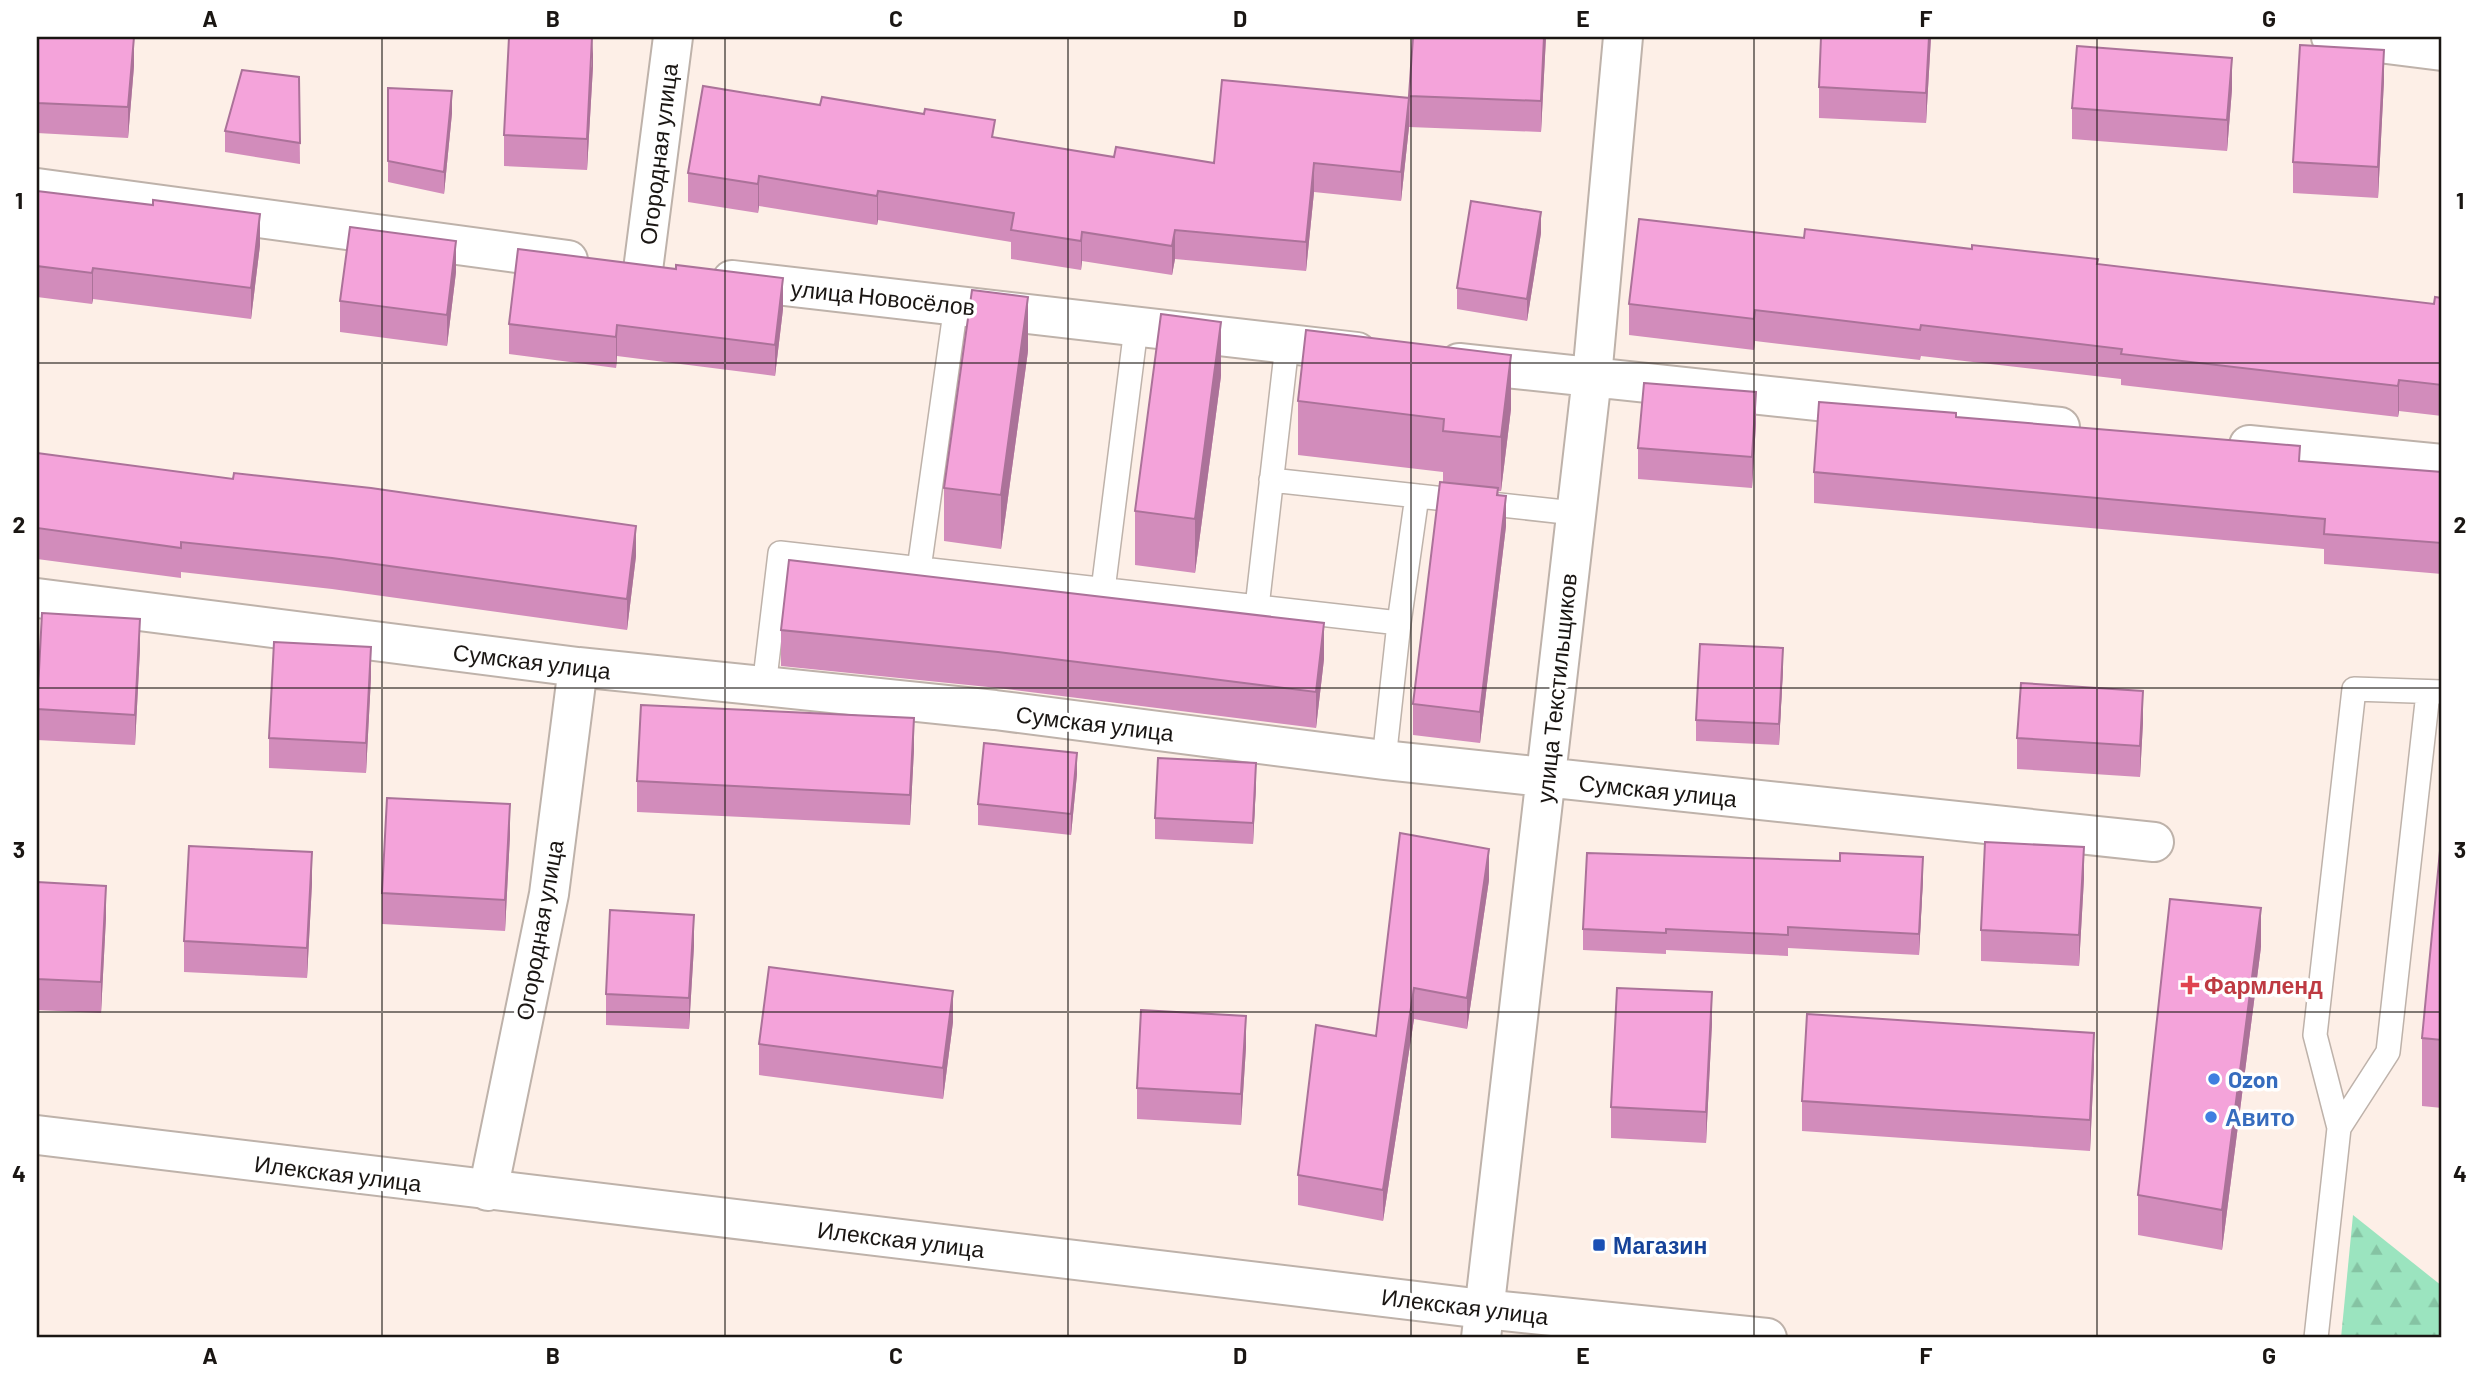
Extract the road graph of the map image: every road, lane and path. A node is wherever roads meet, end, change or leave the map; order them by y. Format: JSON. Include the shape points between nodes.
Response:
{"nodes":[{"id":1,"x":673,"y":37,"type":"edge"},
{"id":2,"x":1623,"y":37,"type":"edge"},
{"id":3,"x":2331,"y":37,"type":"edge"},
{"id":4,"x":2442,"y":51,"type":"edge"},
{"id":5,"x":37,"y":188,"type":"edge"},
{"id":6,"x":643,"y":270,"type":"junction"},
{"id":7,"x":956,"y":305,"type":"junction"},
{"id":8,"x":1136,"y":328,"type":"junction"},
{"id":9,"x":1287,"y":345,"type":"junction"},
{"id":10,"x":1591,"y":377,"type":"junction"},
{"id":11,"x":2098,"y":430,"type":"edge"},
{"id":12,"x":2208,"y":441,"type":"edge"},
{"id":13,"x":2442,"y":464,"type":"edge"},
{"id":14,"x":1271,"y":480,"type":"junction"},
{"id":15,"x":1418,"y":496,"type":"junction"},
{"id":16,"x":1574,"y":513,"type":"junction"},
{"id":17,"x":919,"y":569,"type":"junction"},
{"id":18,"x":1103,"y":590,"type":"junction"},
{"id":19,"x":37,"y":598,"type":"edge"},
{"id":20,"x":1257,"y":607,"type":"junction"},
{"id":21,"x":1399,"y":623,"type":"junction"},
{"id":22,"x":578,"y":667,"type":"junction"},
{"id":23,"x":765,"y":687,"type":"junction"},
{"id":24,"x":2435,"y":693,"type":"edge"},
{"id":25,"x":1384,"y":760,"type":"junction"},
{"id":26,"x":1547,"y":779,"type":"junction"},
{"id":27,"x":2154,"y":842,"type":"dead end"},
{"id":28,"x":2339,"y":1128,"type":"junction"},
{"id":29,"x":37,"y":1135,"type":"edge"},
{"id":30,"x":488,"y":1191,"type":"junction"},
{"id":31,"x":1482,"y":1324,"type":"edge"},
{"id":32,"x":1767,"y":1338,"type":"edge"},
{"id":33,"x":2316,"y":1338,"type":"edge"}],
"edges":[{"from":1,"to":6,"type":"street","name":"Огородная улица"},
{"from":2,"to":10,"type":"street","name":"улица Текстильщиков"},
{"from":3,"to":4,"type":"street"},
{"from":5,"to":6,"type":"street","name":"улица Новосёлов"},
{"from":6,"to":7,"type":"street","name":"улица Новосёлов"},
{"from":7,"to":8,"type":"street","name":"улица Новосёлов"},
{"from":7,"to":17,"type":"lane"},
{"from":8,"to":9,"type":"street","name":"улица Новосёлов"},
{"from":8,"to":18,"type":"lane"},
{"from":9,"to":10,"type":"street","name":"улица Новосёлов"},
{"from":9,"to":14,"type":"lane"},
{"from":10,"to":11,"type":"street","name":"улица Новосёлов"},
{"from":10,"to":16,"type":"street","name":"улица Текстильщиков"},
{"from":12,"to":13,"type":"street"},
{"from":14,"to":15,"type":"lane"},
{"from":14,"to":20,"type":"lane"},
{"from":15,"to":16,"type":"lane"},
{"from":15,"to":21,"type":"lane"},
{"from":16,"to":26,"type":"street","name":"улица Текстильщиков"},
{"from":17,"to":18,"type":"lane"},
{"from":17,"to":23,"type":"lane","via":[[780,554]]},
{"from":18,"to":20,"type":"lane"},
{"from":19,"to":22,"type":"street","name":"Сумская улица"},
{"from":20,"to":21,"type":"lane"},
{"from":21,"to":25,"type":"lane"},
{"from":22,"to":23,"type":"street","name":"Сумская улица"},
{"from":22,"to":30,"type":"street","name":"Огородная улица","via":[[549,894]]},
{"from":23,"to":25,"type":"street","name":"Сумская улица","via":[[995,710]]},
{"from":24,"to":28,"type":"lane","via":[[2388,1052]]},
{"from":24,"to":28,"type":"lane","via":[[2354,689],[2315,1035]]},
{"from":25,"to":26,"type":"street","name":"Сумская улица"},
{"from":26,"to":27,"type":"street","name":"Сумская улица"},
{"from":26,"to":31,"type":"street","name":"улица Текстильщиков"},
{"from":28,"to":33,"type":"lane"},
{"from":29,"to":30,"type":"street","name":"Илекская улица"},
{"from":30,"to":31,"type":"street","name":"Илекская улица"},
{"from":31,"to":32,"type":"street","name":"Илекская улица"}]}
